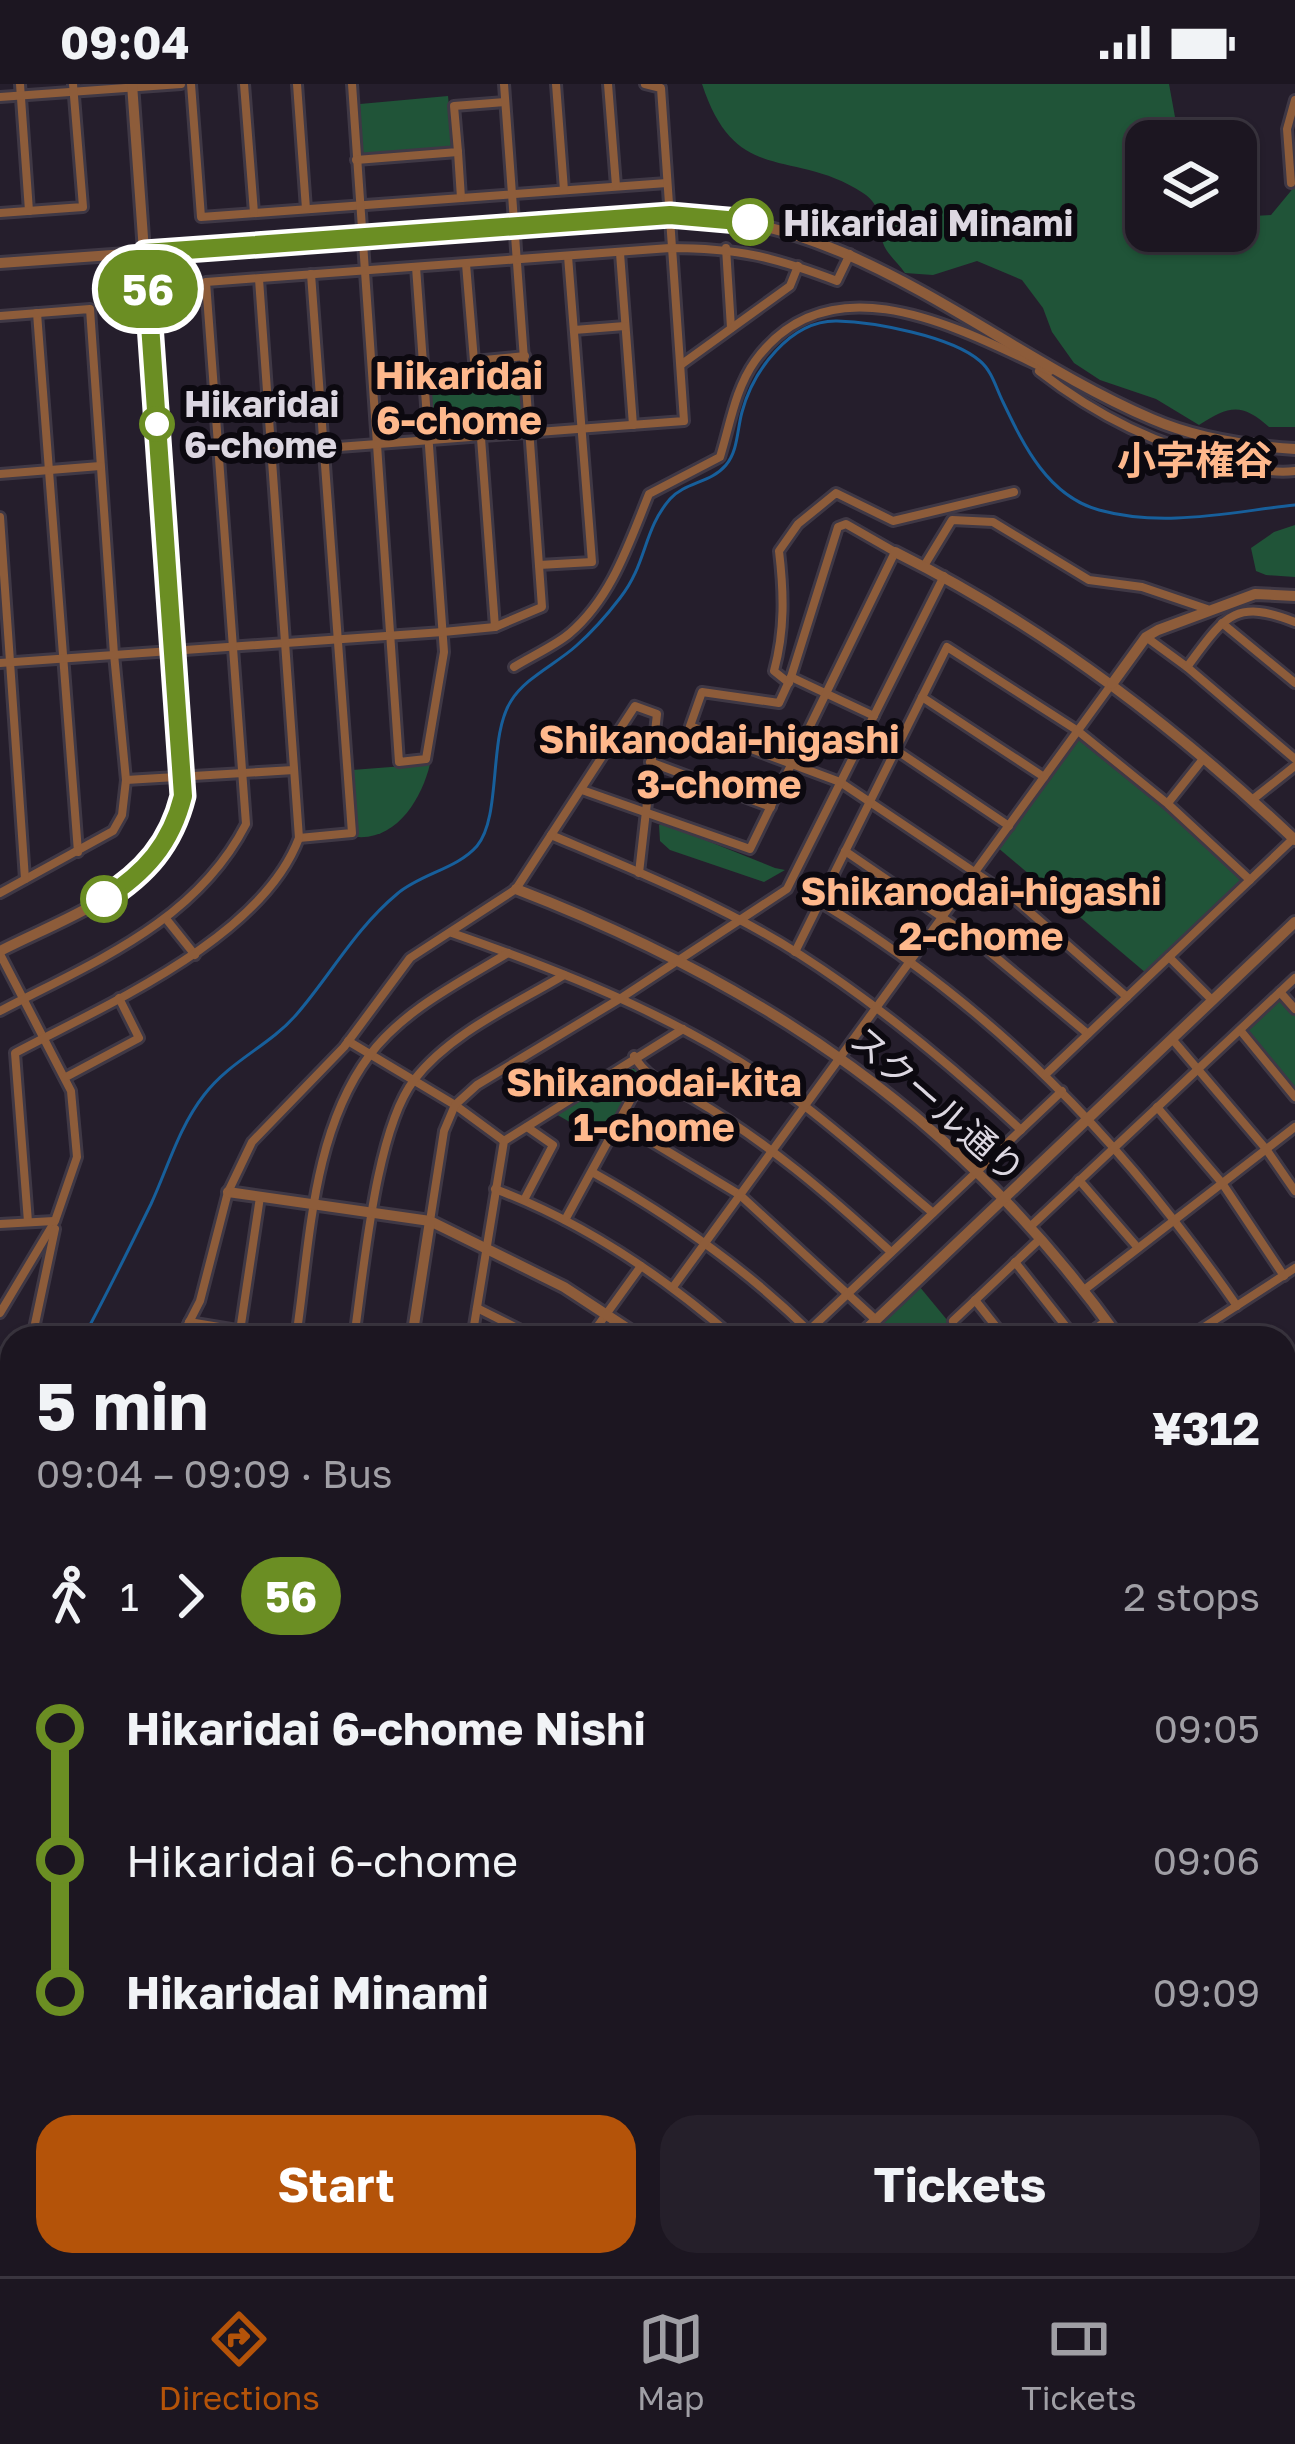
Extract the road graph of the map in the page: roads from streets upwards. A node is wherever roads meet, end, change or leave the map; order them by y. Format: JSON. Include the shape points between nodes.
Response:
{"nodes":[{"id":1,"x":20,"y":84,"type":"edge"},
{"id":2,"x":181,"y":84,"type":"edge"},
{"id":3,"x":191,"y":84,"type":"edge"},
{"id":4,"x":244,"y":84,"type":"edge"},
{"id":5,"x":297,"y":84,"type":"edge"},
{"id":6,"x":352,"y":84,"type":"edge"},
{"id":7,"x":504,"y":84,"type":"edge"},
{"id":8,"x":556,"y":84,"type":"edge"},
{"id":9,"x":608,"y":84,"type":"edge"},
{"id":10,"x":645,"y":84,"type":"edge"},
{"id":11,"x":132,"y":86,"type":"edge"},
{"id":12,"x":73,"y":88,"type":"edge"},
{"id":13,"x":20,"y":96,"type":"junction"},
{"id":14,"x":0,"y":98,"type":"edge"},
{"id":15,"x":1295,"y":100,"type":"edge"},
{"id":16,"x":506,"y":103,"type":"junction"},
{"id":17,"x":458,"y":152,"type":"junction"},
{"id":18,"x":356,"y":160,"type":"junction"},
{"id":19,"x":667,"y":182,"type":"junction"},
{"id":20,"x":1291,"y":183,"type":"dead end"},
{"id":21,"x":616,"y":186,"type":"junction"},
{"id":22,"x":564,"y":190,"type":"junction"},
{"id":23,"x":513,"y":194,"type":"junction"},
{"id":24,"x":461,"y":198,"type":"junction"},
{"id":25,"x":359,"y":205,"type":"junction"},
{"id":26,"x":306,"y":209,"type":"junction"},
{"id":27,"x":29,"y":211,"type":"junction"},
{"id":28,"x":0,"y":213,"type":"edge"},
{"id":29,"x":254,"y":213,"type":"junction"},
{"id":30,"x":670,"y":215,"type":"junction"},
{"id":31,"x":515,"y":226,"type":"junction"},
{"id":32,"x":361,"y":237,"type":"junction"},
{"id":33,"x":670,"y":248,"type":"junction"},
{"id":34,"x":726,"y":248,"type":"junction"},
{"id":35,"x":620,"y":252,"type":"junction"},
{"id":36,"x":145,"y":253,"type":"junction"},
{"id":37,"x":850,"y":254,"type":"junction"},
{"id":38,"x":568,"y":256,"type":"junction"},
{"id":39,"x":518,"y":259,"type":"junction"},
{"id":40,"x":0,"y":263,"type":"edge"},
{"id":41,"x":466,"y":263,"type":"junction"},
{"id":42,"x":798,"y":266,"type":"junction"},
{"id":43,"x":416,"y":267,"type":"junction"},
{"id":44,"x":363,"y":271,"type":"junction"},
{"id":45,"x":310,"y":274,"type":"junction"},
{"id":46,"x":259,"y":278,"type":"junction"},
{"id":47,"x":37,"y":313,"type":"junction"},
{"id":48,"x":0,"y":316,"type":"edge"},
{"id":49,"x":625,"y":326,"type":"junction"},
{"id":50,"x":574,"y":330,"type":"junction"},
{"id":51,"x":731,"y":330,"type":"junction"},
{"id":52,"x":525,"y":356,"type":"junction"},
{"id":53,"x":1023,"y":358,"type":"junction"},
{"id":54,"x":681,"y":365,"type":"junction"},
{"id":55,"x":1118,"y":401,"type":"junction"},
{"id":56,"x":633,"y":424,"type":"junction"},
{"id":57,"x":582,"y":429,"type":"junction"},
{"id":58,"x":530,"y":433,"type":"junction"},
{"id":59,"x":481,"y":438,"type":"junction"},
{"id":60,"x":428,"y":440,"type":"junction"},
{"id":61,"x":378,"y":444,"type":"junction"},
{"id":62,"x":324,"y":447,"type":"junction"},
{"id":63,"x":1295,"y":449,"type":"edge"},
{"id":64,"x":272,"y":454,"type":"junction"},
{"id":65,"x":219,"y":456,"type":"junction"},
{"id":66,"x":100,"y":466,"type":"junction"},
{"id":67,"x":48,"y":471,"type":"junction"},
{"id":68,"x":1295,"y":471,"type":"edge"},
{"id":69,"x":0,"y":474,"type":"edge"},
{"id":70,"x":1014,"y":492,"type":"dead end"},
{"id":71,"x":0,"y":517,"type":"edge"},
{"id":72,"x":895,"y":552,"type":"junction"},
{"id":73,"x":539,"y":565,"type":"junction"},
{"id":74,"x":924,"y":566,"type":"junction"},
{"id":75,"x":944,"y":576,"type":"junction"},
{"id":76,"x":1295,"y":596,"type":"edge"},
{"id":77,"x":1209,"y":610,"type":"junction"},
{"id":78,"x":1221,"y":622,"type":"junction"},
{"id":79,"x":1295,"y":622,"type":"edge"},
{"id":80,"x":495,"y":626,"type":"junction"},
{"id":81,"x":443,"y":632,"type":"junction"},
{"id":82,"x":390,"y":635,"type":"junction"},
{"id":83,"x":1146,"y":638,"type":"junction"},
{"id":84,"x":338,"y":639,"type":"junction"},
{"id":85,"x":285,"y":643,"type":"junction"},
{"id":86,"x":232,"y":647,"type":"junction"},
{"id":87,"x":172,"y":651,"type":"junction"},
{"id":88,"x":114,"y":654,"type":"junction"},
{"id":89,"x":62,"y":659,"type":"junction"},
{"id":90,"x":4,"y":663,"type":"edge"},
{"id":91,"x":514,"y":667,"type":"dead end"},
{"id":92,"x":1187,"y":667,"type":"junction"},
{"id":93,"x":790,"y":680,"type":"junction"},
{"id":94,"x":1295,"y":682,"type":"edge"},
{"id":95,"x":1112,"y":684,"type":"junction"},
{"id":96,"x":826,"y":694,"type":"junction"},
{"id":97,"x":922,"y":697,"type":"junction"},
{"id":98,"x":874,"y":716,"type":"junction"},
{"id":99,"x":1078,"y":731,"type":"junction"},
{"id":100,"x":896,"y":750,"type":"junction"},
{"id":101,"x":1204,"y":758,"type":"junction"},
{"id":102,"x":650,"y":762,"type":"junction"},
{"id":103,"x":1295,"y":763,"type":"edge"},
{"id":104,"x":792,"y":764,"type":"junction"},
{"id":105,"x":294,"y":770,"type":"junction"},
{"id":106,"x":242,"y":774,"type":"junction"},
{"id":107,"x":1044,"y":777,"type":"junction"},
{"id":108,"x":183,"y":779,"type":"junction"},
{"id":109,"x":126,"y":780,"type":"junction"},
{"id":110,"x":840,"y":782,"type":"junction"},
{"id":111,"x":582,"y":790,"type":"junction"},
{"id":112,"x":1252,"y":800,"type":"junction"},
{"id":113,"x":870,"y":802,"type":"junction"},
{"id":114,"x":1168,"y":804,"type":"junction"},
{"id":115,"x":771,"y":807,"type":"junction"},
{"id":116,"x":644,"y":813,"type":"junction"},
{"id":117,"x":1009,"y":826,"type":"junction"},
{"id":118,"x":551,"y":835,"type":"junction"},
{"id":119,"x":299,"y":838,"type":"junction"},
{"id":120,"x":1294,"y":839,"type":"edge"},
{"id":121,"x":845,"y":851,"type":"junction"},
{"id":122,"x":78,"y":852,"type":"junction"},
{"id":123,"x":976,"y":871,"type":"junction"},
{"id":124,"x":640,"y":873,"type":"junction"},
{"id":125,"x":26,"y":879,"type":"junction"},
{"id":126,"x":1250,"y":880,"type":"junction"},
{"id":127,"x":516,"y":889,"type":"junction"},
{"id":128,"x":0,"y":893,"type":"edge"},
{"id":129,"x":820,"y":902,"type":"junction"},
{"id":130,"x":943,"y":916,"type":"junction"},
{"id":131,"x":167,"y":920,"type":"junction"},
{"id":132,"x":741,"y":922,"type":"junction"},
{"id":133,"x":1295,"y":922,"type":"edge"},
{"id":134,"x":450,"y":932,"type":"junction"},
{"id":135,"x":0,"y":952,"type":"edge"},
{"id":136,"x":508,"y":952,"type":"junction"},
{"id":137,"x":796,"y":952,"type":"junction"},
{"id":138,"x":195,"y":955,"type":"junction"},
{"id":139,"x":1169,"y":957,"type":"junction"},
{"id":140,"x":680,"y":960,"type":"junction"},
{"id":141,"x":910,"y":962,"type":"junction"},
{"id":142,"x":565,"y":974,"type":"junction"},
{"id":143,"x":1295,"y":978,"type":"edge"},
{"id":144,"x":1280,"y":992,"type":"junction"},
{"id":145,"x":1126,"y":997,"type":"junction"},
{"id":146,"x":23,"y":998,"type":"junction"},
{"id":147,"x":118,"y":998,"type":"junction"},
{"id":148,"x":621,"y":998,"type":"junction"},
{"id":149,"x":1213,"y":1001,"type":"junction"},
{"id":150,"x":877,"y":1006,"type":"junction"},
{"id":151,"x":1295,"y":1009,"type":"edge"},
{"id":152,"x":0,"y":1010,"type":"edge"},
{"id":153,"x":682,"y":1029,"type":"junction"},
{"id":154,"x":1240,"y":1030,"type":"junction"},
{"id":155,"x":1088,"y":1034,"type":"junction"},
{"id":156,"x":44,"y":1038,"type":"junction"},
{"id":157,"x":1172,"y":1039,"type":"junction"},
{"id":158,"x":348,"y":1041,"type":"junction"},
{"id":159,"x":370,"y":1055,"type":"junction"},
{"id":160,"x":634,"y":1056,"type":"junction"},
{"id":161,"x":842,"y":1056,"type":"junction"},
{"id":162,"x":1199,"y":1068,"type":"junction"},
{"id":163,"x":1046,"y":1074,"type":"junction"},
{"id":164,"x":644,"y":1075,"type":"junction"},
{"id":165,"x":66,"y":1077,"type":"junction"},
{"id":166,"x":413,"y":1080,"type":"junction"},
{"id":167,"x":1062,"y":1091,"type":"junction"},
{"id":168,"x":1295,"y":1097,"type":"edge"},
{"id":169,"x":455,"y":1105,"type":"junction"},
{"id":170,"x":805,"y":1106,"type":"junction"},
{"id":171,"x":1157,"y":1107,"type":"junction"},
{"id":172,"x":1087,"y":1120,"type":"junction"},
{"id":173,"x":619,"y":1122,"type":"junction"},
{"id":174,"x":526,"y":1126,"type":"junction"},
{"id":175,"x":1295,"y":1126,"type":"edge"},
{"id":176,"x":1022,"y":1130,"type":"junction"},
{"id":177,"x":504,"y":1141,"type":"junction"},
{"id":178,"x":1114,"y":1148,"type":"junction"},
{"id":179,"x":1266,"y":1149,"type":"junction"},
{"id":180,"x":772,"y":1151,"type":"junction"},
{"id":181,"x":592,"y":1172,"type":"junction"},
{"id":182,"x":976,"y":1172,"type":"junction"},
{"id":183,"x":1079,"y":1180,"type":"junction"},
{"id":184,"x":1222,"y":1184,"type":"junction"},
{"id":185,"x":495,"y":1189,"type":"junction"},
{"id":186,"x":1295,"y":1191,"type":"edge"},
{"id":187,"x":228,"y":1192,"type":"junction"},
{"id":188,"x":740,"y":1195,"type":"junction"},
{"id":189,"x":260,"y":1197,"type":"junction"},
{"id":190,"x":1003,"y":1199,"type":"junction"},
{"id":191,"x":524,"y":1200,"type":"junction"},
{"id":192,"x":315,"y":1206,"type":"junction"},
{"id":193,"x":934,"y":1213,"type":"junction"},
{"id":194,"x":374,"y":1215,"type":"junction"},
{"id":195,"x":1176,"y":1219,"type":"junction"},
{"id":196,"x":565,"y":1220,"type":"junction"},
{"id":197,"x":56,"y":1221,"type":"junction"},
{"id":198,"x":430,"y":1221,"type":"junction"},
{"id":199,"x":28,"y":1222,"type":"junction"},
{"id":200,"x":0,"y":1224,"type":"edge"},
{"id":201,"x":1031,"y":1226,"type":"junction"},
{"id":202,"x":1041,"y":1238,"type":"junction"},
{"id":203,"x":705,"y":1242,"type":"junction"},
{"id":204,"x":486,"y":1248,"type":"junction"},
{"id":205,"x":1138,"y":1248,"type":"junction"},
{"id":206,"x":891,"y":1252,"type":"junction"},
{"id":207,"x":1015,"y":1262,"type":"junction"},
{"id":208,"x":640,"y":1266,"type":"junction"},
{"id":209,"x":1295,"y":1268,"type":"edge"},
{"id":210,"x":1284,"y":1276,"type":"junction"},
{"id":211,"x":673,"y":1287,"type":"junction"},
{"id":212,"x":1084,"y":1290,"type":"junction"},
{"id":213,"x":850,"y":1292,"type":"junction"},
{"id":214,"x":975,"y":1300,"type":"junction"},
{"id":215,"x":1237,"y":1306,"type":"junction"},
{"id":216,"x":477,"y":1308,"type":"junction"},
{"id":217,"x":0,"y":1313,"type":"edge"},
{"id":218,"x":607,"y":1313,"type":"junction"},
{"id":219,"x":876,"y":1319,"type":"junction"},
{"id":220,"x":953,"y":1321,"type":"dead end"},
{"id":221,"x":1106,"y":1321,"type":"junction"},
{"id":222,"x":189,"y":1322,"type":"junction"},
{"id":223,"x":34,"y":1326,"type":"edge"},
{"id":224,"x":187,"y":1326,"type":"edge"},
{"id":225,"x":205,"y":1326,"type":"edge"},
{"id":226,"x":241,"y":1326,"type":"edge"},
{"id":227,"x":298,"y":1326,"type":"edge"},
{"id":228,"x":355,"y":1326,"type":"edge"},
{"id":229,"x":414,"y":1326,"type":"edge"},
{"id":230,"x":474,"y":1326,"type":"edge"},
{"id":231,"x":513,"y":1326,"type":"edge"},
{"id":232,"x":598,"y":1326,"type":"edge"},
{"id":233,"x":625,"y":1326,"type":"edge"},
{"id":234,"x":720,"y":1326,"type":"edge"},
{"id":235,"x":798,"y":1326,"type":"edge"},
{"id":236,"x":814,"y":1326,"type":"edge"},
{"id":237,"x":869,"y":1326,"type":"edge"},
{"id":238,"x":996,"y":1326,"type":"edge"},
{"id":239,"x":1069,"y":1326,"type":"edge"},
{"id":240,"x":1098,"y":1326,"type":"edge"},
{"id":241,"x":1110,"y":1326,"type":"edge"},
{"id":242,"x":1205,"y":1326,"type":"edge"}],
"edges":[{"from":1,"to":13,"type":"street"},
{"from":2,"to":11,"type":"street"},
{"from":3,"to":29,"type":"street","via":[[201,217]]},
{"from":4,"to":29,"type":"street"},
{"from":5,"to":26,"type":"street"},
{"from":6,"to":18,"type":"street"},
{"from":7,"to":16,"type":"street"},
{"from":8,"to":22,"type":"street"},
{"from":9,"to":21,"type":"street"},
{"from":10,"to":19,"type":"street","via":[[661,88]]},
{"from":11,"to":12,"type":"street"},
{"from":11,"to":36,"type":"street"},
{"from":12,"to":13,"type":"street"},
{"from":12,"to":27,"type":"street","via":[[82,207]]},
{"from":13,"to":14,"type":"street"},
{"from":13,"to":27,"type":"street"},
{"from":15,"to":20,"type":"street","via":[[1287,129]]},
{"from":16,"to":17,"type":"street","via":[[454,106]]},
{"from":16,"to":23,"type":"street"},
{"from":17,"to":18,"type":"street"},
{"from":17,"to":24,"type":"street"},
{"from":18,"to":25,"type":"street"},
{"from":19,"to":21,"type":"street"},
{"from":19,"to":30,"type":"street"},
{"from":21,"to":22,"type":"street"},
{"from":22,"to":23,"type":"street"},
{"from":23,"to":24,"type":"street"},
{"from":23,"to":31,"type":"street"},
{"from":24,"to":25,"type":"street"},
{"from":25,"to":26,"type":"street"},
{"from":25,"to":32,"type":"street"},
{"from":26,"to":29,"type":"street"},
{"from":27,"to":28,"type":"street"},
{"from":30,"to":31,"type":"street"},
{"from":30,"to":33,"type":"street"},
{"from":30,"to":37,"type":"street","via":[[789,230]]},
{"from":31,"to":32,"type":"street"},
{"from":31,"to":39,"type":"street"},
{"from":32,"to":36,"type":"street"},
{"from":32,"to":44,"type":"street"},
{"from":33,"to":34,"type":"street"},
{"from":33,"to":35,"type":"street"},
{"from":33,"to":54,"type":"street"},
{"from":34,"to":42,"type":"street"},
{"from":34,"to":51,"type":"street"},
{"from":35,"to":38,"type":"street"},
{"from":35,"to":49,"type":"street"},
{"from":36,"to":40,"type":"street"},
{"from":36,"to":87,"type":"street"},
{"from":37,"to":42,"type":"street","via":[[837,281]]},
{"from":37,"to":55,"type":"street"},
{"from":38,"to":39,"type":"street"},
{"from":38,"to":50,"type":"street"},
{"from":39,"to":41,"type":"street"},
{"from":39,"to":52,"type":"street"},
{"from":41,"to":43,"type":"street"},
{"from":41,"to":52,"type":"street","via":[[474,362]]},
{"from":42,"to":51,"type":"street","via":[[790,286]]},
{"from":43,"to":44,"type":"street"},
{"from":43,"to":60,"type":"street"},
{"from":44,"to":45,"type":"street"},
{"from":44,"to":61,"type":"street"},
{"from":45,"to":46,"type":"street"},
{"from":45,"to":62,"type":"street"},
{"from":46,"to":64,"type":"street"},
{"from":46,"to":65,"type":"street","via":[[206,282]]},
{"from":47,"to":48,"type":"street"},
{"from":47,"to":66,"type":"street","via":[[90,309]]},
{"from":47,"to":67,"type":"street"},
{"from":49,"to":50,"type":"street"},
{"from":49,"to":56,"type":"street"},
{"from":50,"to":57,"type":"street"},
{"from":51,"to":54,"type":"street"},
{"from":52,"to":58,"type":"street"},
{"from":53,"to":55,"type":"street"},
{"from":53,"to":68,"type":"street","via":[[1096,412],[1162,444]]},
{"from":53,"to":91,"type":"street","via":[[905,312],[848,307],[802,316],[755,360],[720,457],[649,494],[604,593],[572,632]]},
{"from":54,"to":56,"type":"street","via":[[684,422]]},
{"from":55,"to":63,"type":"street","via":[[1212,438]]},
{"from":56,"to":57,"type":"street"},
{"from":57,"to":58,"type":"street"},
{"from":57,"to":73,"type":"street","via":[[592,562]]},
{"from":58,"to":59,"type":"street"},
{"from":58,"to":73,"type":"street"},
{"from":59,"to":60,"type":"street"},
{"from":59,"to":80,"type":"street"},
{"from":60,"to":61,"type":"street"},
{"from":60,"to":81,"type":"street"},
{"from":61,"to":62,"type":"street"},
{"from":61,"to":82,"type":"street"},
{"from":62,"to":64,"type":"street"},
{"from":62,"to":84,"type":"street"},
{"from":64,"to":65,"type":"street"},
{"from":64,"to":85,"type":"street"},
{"from":65,"to":86,"type":"street"},
{"from":66,"to":67,"type":"street"},
{"from":66,"to":88,"type":"street"},
{"from":67,"to":69,"type":"street"},
{"from":67,"to":89,"type":"street"},
{"from":70,"to":93,"type":"street","via":[[893,521],[836,493],[779,551],[782,640],[774,671]]},
{"from":71,"to":90,"type":"street"},
{"from":72,"to":74,"type":"street"},
{"from":72,"to":93,"type":"street","via":[[838,527]]},
{"from":72,"to":96,"type":"street"},
{"from":73,"to":80,"type":"street","via":[[542,607]]},
{"from":74,"to":75,"type":"street"},
{"from":74,"to":77,"type":"street","via":[[952,520],[994,522],[1089,580],[1142,586]]},
{"from":75,"to":95,"type":"street"},
{"from":75,"to":98,"type":"street"},
{"from":76,"to":77,"type":"street","via":[[1255,594]]},
{"from":77,"to":83,"type":"street"},
{"from":78,"to":79,"type":"street","via":[[1264,610]]},
{"from":78,"to":92,"type":"street"},
{"from":78,"to":94,"type":"street"},
{"from":80,"to":81,"type":"street"},
{"from":81,"to":82,"type":"street"},
{"from":81,"to":82,"type":"street","via":[[426,759],[399,762]]},
{"from":82,"to":84,"type":"street"},
{"from":83,"to":92,"type":"street"},
{"from":83,"to":95,"type":"street"},
{"from":84,"to":85,"type":"street"},
{"from":84,"to":119,"type":"street","via":[[352,833]]},
{"from":85,"to":86,"type":"street"},
{"from":85,"to":105,"type":"street"},
{"from":86,"to":87,"type":"street"},
{"from":86,"to":106,"type":"street"},
{"from":87,"to":88,"type":"street"},
{"from":87,"to":108,"type":"street"},
{"from":88,"to":89,"type":"street"},
{"from":88,"to":109,"type":"street"},
{"from":89,"to":90,"type":"street"},
{"from":89,"to":122,"type":"street"},
{"from":90,"to":125,"type":"street"},
{"from":92,"to":103,"type":"street"},
{"from":93,"to":96,"type":"street"},
{"from":93,"to":104,"type":"street","via":[[779,703],[702,692],[690,726]]},
{"from":95,"to":99,"type":"street"},
{"from":95,"to":101,"type":"street"},
{"from":96,"to":98,"type":"street"},
{"from":96,"to":104,"type":"street"},
{"from":97,"to":99,"type":"street","via":[[947,647]]},
{"from":97,"to":100,"type":"street"},
{"from":97,"to":107,"type":"street"},
{"from":98,"to":110,"type":"street"},
{"from":99,"to":107,"type":"street"},
{"from":99,"to":114,"type":"street"},
{"from":100,"to":113,"type":"street"},
{"from":100,"to":117,"type":"street"},
{"from":101,"to":112,"type":"street"},
{"from":101,"to":114,"type":"street"},
{"from":102,"to":111,"type":"street","via":[[657,714],[635,706]]},
{"from":102,"to":115,"type":"street"},
{"from":102,"to":116,"type":"street"},
{"from":103,"to":112,"type":"street"},
{"from":104,"to":110,"type":"street"},
{"from":104,"to":115,"type":"street"},
{"from":105,"to":106,"type":"street"},
{"from":105,"to":119,"type":"street"},
{"from":106,"to":108,"type":"street"},
{"from":106,"to":131,"type":"street","via":[[244,830]]},
{"from":107,"to":117,"type":"street"},
{"from":108,"to":109,"type":"street"},
{"from":108,"to":135,"type":"street","via":[[172,831],[148,866],[104,899]]},
{"from":109,"to":122,"type":"street","via":[[113,831]]},
{"from":110,"to":113,"type":"street"},
{"from":110,"to":132,"type":"street","via":[[787,889]]},
{"from":111,"to":116,"type":"street"},
{"from":111,"to":118,"type":"street"},
{"from":112,"to":120,"type":"street"},
{"from":113,"to":121,"type":"street"},
{"from":113,"to":123,"type":"street"},
{"from":114,"to":126,"type":"street"},
{"from":115,"to":116,"type":"street","via":[[751,849]]},
{"from":116,"to":124,"type":"street"},
{"from":117,"to":123,"type":"street"},
{"from":118,"to":124,"type":"street"},
{"from":118,"to":127,"type":"street"},
{"from":119,"to":138,"type":"street","via":[[264,891]]},
{"from":120,"to":126,"type":"street"},
{"from":121,"to":129,"type":"street"},
{"from":121,"to":130,"type":"street"},
{"from":122,"to":125,"type":"street"},
{"from":123,"to":130,"type":"street"},
{"from":123,"to":145,"type":"street"},
{"from":124,"to":132,"type":"street"},
{"from":125,"to":128,"type":"street"},
{"from":126,"to":139,"type":"street"},
{"from":127,"to":134,"type":"street"},
{"from":127,"to":140,"type":"street","name":"スクール通り"},
{"from":129,"to":137,"type":"street"},
{"from":129,"to":141,"type":"street"},
{"from":130,"to":141,"type":"street"},
{"from":130,"to":155,"type":"street"},
{"from":131,"to":138,"type":"street"},
{"from":131,"to":146,"type":"street"},
{"from":132,"to":137,"type":"street"},
{"from":132,"to":140,"type":"street"},
{"from":133,"to":149,"type":"street"},
{"from":134,"to":136,"type":"street"},
{"from":134,"to":158,"type":"street","via":[[410,958]]},
{"from":135,"to":146,"type":"street"},
{"from":136,"to":142,"type":"street"},
{"from":136,"to":159,"type":"street","via":[[413,1012]]},
{"from":137,"to":150,"type":"street"},
{"from":138,"to":147,"type":"street"},
{"from":139,"to":145,"type":"street"},
{"from":139,"to":149,"type":"street"},
{"from":140,"to":148,"type":"street"},
{"from":140,"to":161,"type":"street","name":"スクール通り"},
{"from":141,"to":150,"type":"street"},
{"from":141,"to":163,"type":"street"},
{"from":142,"to":148,"type":"street"},
{"from":142,"to":166,"type":"street","via":[[459,1038]]},
{"from":143,"to":144,"type":"street"},
{"from":144,"to":151,"type":"street"},
{"from":144,"to":154,"type":"street"},
{"from":145,"to":155,"type":"street"},
{"from":146,"to":152,"type":"street"},
{"from":146,"to":156,"type":"street"},
{"from":147,"to":156,"type":"street"},
{"from":147,"to":165,"type":"street","via":[[139,1038]]},
{"from":148,"to":153,"type":"street"},
{"from":148,"to":169,"type":"street"},
{"from":149,"to":157,"type":"street"},
{"from":150,"to":161,"type":"street"},
{"from":150,"to":176,"type":"street"},
{"from":153,"to":160,"type":"street"},
{"from":153,"to":170,"type":"street"},
{"from":154,"to":162,"type":"street"},
{"from":154,"to":168,"type":"street"},
{"from":155,"to":163,"type":"street"},
{"from":156,"to":165,"type":"street"},
{"from":156,"to":199,"type":"street","via":[[15,1053]]},
{"from":157,"to":162,"type":"street"},
{"from":157,"to":172,"type":"street"},
{"from":158,"to":159,"type":"street"},
{"from":158,"to":187,"type":"street","via":[[252,1142]]},
{"from":159,"to":166,"type":"street"},
{"from":159,"to":192,"type":"street","via":[[328,1139]]},
{"from":160,"to":164,"type":"street"},
{"from":160,"to":174,"type":"street"},
{"from":161,"to":170,"type":"street"},
{"from":161,"to":182,"type":"street","name":"スクール通り"},
{"from":162,"to":171,"type":"street"},
{"from":162,"to":179,"type":"street"},
{"from":163,"to":167,"type":"street"},
{"from":164,"to":173,"type":"street"},
{"from":164,"to":180,"type":"street"},
{"from":165,"to":197,"type":"street","via":[[77,1157]]},
{"from":166,"to":169,"type":"street"},
{"from":166,"to":194,"type":"street","via":[[387,1132]]},
{"from":167,"to":172,"type":"street"},
{"from":167,"to":176,"type":"street"},
{"from":169,"to":177,"type":"street"},
{"from":169,"to":198,"type":"street"},
{"from":170,"to":180,"type":"street"},
{"from":170,"to":193,"type":"street"},
{"from":171,"to":178,"type":"street"},
{"from":171,"to":184,"type":"street"},
{"from":172,"to":178,"type":"street"},
{"from":172,"to":190,"type":"street"},
{"from":173,"to":181,"type":"street"},
{"from":173,"to":188,"type":"street"},
{"from":174,"to":177,"type":"street"},
{"from":174,"to":191,"type":"street","via":[[553,1145]]},
{"from":175,"to":179,"type":"street"},
{"from":176,"to":182,"type":"street"},
{"from":177,"to":185,"type":"street"},
{"from":178,"to":183,"type":"street"},
{"from":178,"to":195,"type":"street"},
{"from":179,"to":184,"type":"street"},
{"from":179,"to":186,"type":"street"},
{"from":180,"to":188,"type":"street"},
{"from":180,"to":206,"type":"street"},
{"from":181,"to":196,"type":"street"},
{"from":181,"to":203,"type":"street"},
{"from":182,"to":190,"type":"street","name":"スクール通り"},
{"from":182,"to":193,"type":"street"},
{"from":183,"to":201,"type":"street"},
{"from":183,"to":205,"type":"street"},
{"from":184,"to":195,"type":"street"},
{"from":184,"to":210,"type":"street"},
{"from":185,"to":191,"type":"street"},
{"from":185,"to":204,"type":"street"},
{"from":187,"to":189,"type":"street"},
{"from":187,"to":222,"type":"street"},
{"from":188,"to":203,"type":"street"},
{"from":188,"to":213,"type":"street"},
{"from":189,"to":192,"type":"street"},
{"from":189,"to":226,"type":"street"},
{"from":190,"to":201,"type":"street","name":"スクール通り"},
{"from":190,"to":219,"type":"street"},
{"from":191,"to":196,"type":"street"},
{"from":192,"to":194,"type":"street"},
{"from":192,"to":227,"type":"street"},
{"from":193,"to":206,"type":"street"},
{"from":194,"to":198,"type":"street"},
{"from":194,"to":228,"type":"street"},
{"from":195,"to":205,"type":"street"},
{"from":195,"to":215,"type":"street"},
{"from":196,"to":208,"type":"street"},
{"from":197,"to":199,"type":"street"},
{"from":197,"to":217,"type":"street"},
{"from":197,"to":223,"type":"street"},
{"from":198,"to":204,"type":"street"},
{"from":198,"to":229,"type":"street"},
{"from":199,"to":200,"type":"street"},
{"from":201,"to":202,"type":"street","name":"スクール通り"},
{"from":202,"to":207,"type":"street"},
{"from":202,"to":212,"type":"street","name":"スクール通り"},
{"from":203,"to":211,"type":"street"},
{"from":203,"to":235,"type":"street"},
{"from":204,"to":216,"type":"street"},
{"from":204,"to":218,"type":"street"},
{"from":205,"to":212,"type":"street"},
{"from":206,"to":213,"type":"street"},
{"from":207,"to":214,"type":"street"},
{"from":207,"to":239,"type":"street"},
{"from":208,"to":211,"type":"street"},
{"from":208,"to":218,"type":"street"},
{"from":209,"to":210,"type":"street"},
{"from":210,"to":215,"type":"street"},
{"from":211,"to":234,"type":"street"},
{"from":212,"to":221,"type":"street","name":"スクール通り"},
{"from":213,"to":219,"type":"street"},
{"from":213,"to":236,"type":"street"},
{"from":214,"to":220,"type":"street"},
{"from":214,"to":238,"type":"street"},
{"from":215,"to":242,"type":"street"},
{"from":216,"to":230,"type":"street"},
{"from":216,"to":231,"type":"street"},
{"from":218,"to":232,"type":"street"},
{"from":218,"to":233,"type":"street"},
{"from":219,"to":237,"type":"street"},
{"from":221,"to":240,"type":"street"},
{"from":221,"to":241,"type":"street","name":"スクール通り"},
{"from":222,"to":224,"type":"street"},
{"from":222,"to":225,"type":"street"}]}
